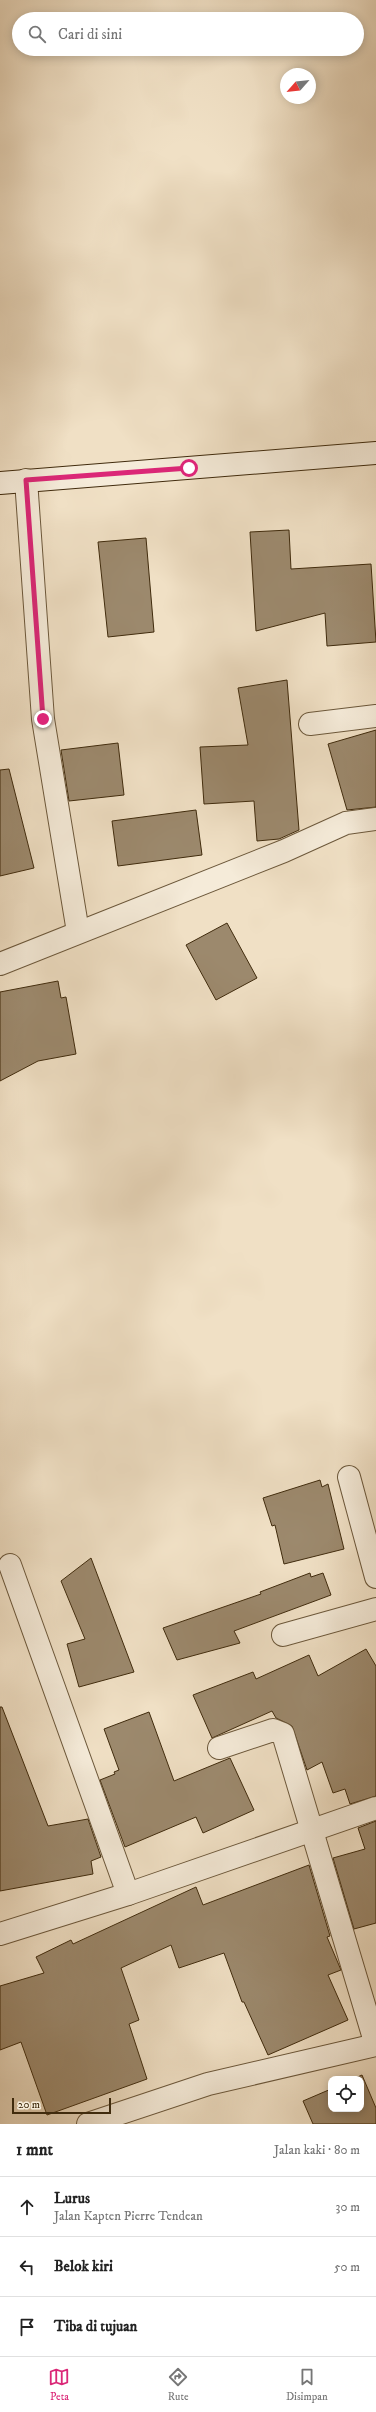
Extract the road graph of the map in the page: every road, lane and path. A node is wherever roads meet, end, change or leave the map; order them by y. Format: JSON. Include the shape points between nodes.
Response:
{"nodes":[{"id":1,"x":376,"y":453,"type":"edge"},
{"id":2,"x":26,"y":480,"type":"junction"},
{"id":3,"x":0,"y":483,"type":"edge"},
{"id":4,"x":376,"y":716,"type":"edge"},
{"id":5,"x":310,"y":724,"type":"dead end"},
{"id":6,"x":376,"y":820,"type":"edge"},
{"id":7,"x":78,"y":932,"type":"junction"},
{"id":8,"x":0,"y":964,"type":"edge"},
{"id":9,"x":349,"y":1476,"type":"dead end"},
{"id":10,"x":10,"y":1565,"type":"dead end"},
{"id":11,"x":376,"y":1577,"type":"edge"},
{"id":12,"x":376,"y":1609,"type":"edge"},
{"id":13,"x":284,"y":1635,"type":"dead end"},
{"id":14,"x":219,"y":1748,"type":"dead end"},
{"id":15,"x":376,"y":1808,"type":"edge"},
{"id":16,"x":312,"y":1829,"type":"junction"},
{"id":17,"x":128,"y":1894,"type":"junction"},
{"id":18,"x":0,"y":1934,"type":"edge"},
{"id":19,"x":376,"y":2045,"type":"edge"},
{"id":20,"x":88,"y":2124,"type":"edge"}],
"edges":[{"from":1,"to":2,"type":"street"},
{"from":2,"to":3,"type":"street"},
{"from":2,"to":7,"type":"street","via":[[43,719]]},
{"from":4,"to":5,"type":"street"},
{"from":6,"to":7,"type":"street","via":[[346,824],[277,854]]},
{"from":7,"to":8,"type":"street"},
{"from":9,"to":11,"type":"street"},
{"from":10,"to":17,"type":"street"},
{"from":12,"to":13,"type":"street"},
{"from":14,"to":16,"type":"street","via":[[273,1730],[283,1734]]},
{"from":15,"to":16,"type":"street"},
{"from":16,"to":17,"type":"street"},
{"from":16,"to":19,"type":"street"},
{"from":17,"to":18,"type":"street"},
{"from":19,"to":20,"type":"street","via":[[208,2084]]}]}
